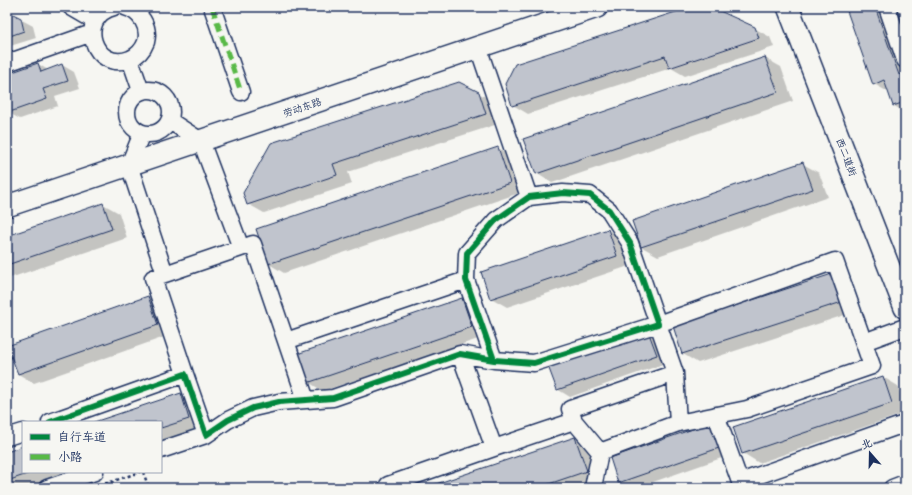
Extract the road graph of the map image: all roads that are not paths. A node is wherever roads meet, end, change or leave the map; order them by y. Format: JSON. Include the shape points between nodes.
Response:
{"nodes":[{"id":1,"x":71,"y":7,"type":"edge"},
{"id":2,"x":114,"y":7,"type":"edge"},
{"id":3,"x":125,"y":7,"type":"edge"},
{"id":4,"x":212,"y":7,"type":"edge"},
{"id":5,"x":597,"y":7,"type":"edge"},
{"id":6,"x":788,"y":7,"type":"edge"},
{"id":7,"x":887,"y":7,"type":"edge"},
{"id":8,"x":94,"y":27,"type":"junction"},
{"id":9,"x":478,"y":47,"type":"junction"},
{"id":10,"x":130,"y":59,"type":"junction"},
{"id":11,"x":905,"y":60,"type":"edge"},
{"id":12,"x":7,"y":63,"type":"edge"},
{"id":13,"x":141,"y":91,"type":"junction"},
{"id":14,"x":241,"y":92,"type":"dead end"},
{"id":15,"x":170,"y":121,"type":"junction"},
{"id":16,"x":142,"y":133,"type":"junction"},
{"id":17,"x":201,"y":141,"type":"junction"},
{"id":18,"x":129,"y":165,"type":"junction"},
{"id":19,"x":529,"y":197,"type":"junction"},
{"id":20,"x":7,"y":206,"type":"edge"},
{"id":21,"x":241,"y":248,"type":"junction"},
{"id":22,"x":165,"y":274,"type":"junction"},
{"id":23,"x":466,"y":280,"type":"junction"},
{"id":24,"x":905,"y":308,"type":"edge"},
{"id":25,"x":658,"y":324,"type":"junction"},
{"id":26,"x":905,"y":327,"type":"edge"},
{"id":27,"x":286,"y":341,"type":"junction"},
{"id":28,"x":864,"y":342,"type":"junction"},
{"id":29,"x":460,"y":354,"type":"junction"},
{"id":30,"x":494,"y":360,"type":"junction"},
{"id":31,"x":675,"y":373,"type":"junction"},
{"id":32,"x":185,"y":374,"type":"junction"},
{"id":33,"x":306,"y":400,"type":"junction"},
{"id":34,"x":716,"y":415,"type":"junction"},
{"id":35,"x":53,"y":421,"type":"edge"},
{"id":36,"x":574,"y":421,"type":"junction"},
{"id":37,"x":678,"y":423,"type":"junction"},
{"id":38,"x":905,"y":430,"type":"edge"},
{"id":39,"x":22,"y":432,"type":"edge"},
{"id":40,"x":206,"y":435,"type":"junction"},
{"id":41,"x":7,"y":437,"type":"edge"},
{"id":42,"x":494,"y":448,"type":"junction"},
{"id":43,"x":162,"y":450,"type":"edge"},
{"id":44,"x":600,"y":452,"type":"junction"},
{"id":45,"x":97,"y":479,"type":"edge"},
{"id":46,"x":905,"y":483,"type":"edge"},
{"id":47,"x":744,"y":485,"type":"edge"},
{"id":48,"x":386,"y":487,"type":"edge"},
{"id":49,"x":47,"y":488,"type":"edge"},
{"id":50,"x":593,"y":488,"type":"edge"},
{"id":51,"x":892,"y":488,"type":"edge"}],
"edges":[{"from":1,"to":8,"type":"street"},
{"from":2,"to":8,"type":"street","via":[[101,14]]},
{"from":3,"to":10,"type":"street","via":[[141,17],[146,25],[147,34],[141,51]]},
{"from":4,"to":14,"type":"street"},
{"from":5,"to":9,"type":"main road","name":"劳动东路"},
{"from":6,"to":24,"type":"main road","name":"西二道街"},
{"from":7,"to":11,"type":"street"},
{"from":8,"to":10,"type":"street","via":[[92,38],[100,54],[117,61]]},
{"from":8,"to":12,"type":"street"},
{"from":9,"to":17,"type":"main road","name":"劳动东路"},
{"from":9,"to":19,"type":"street"},
{"from":10,"to":13,"type":"street"},
{"from":13,"to":15,"type":"street","via":[[155,90],[166,97],[172,110]]},
{"from":13,"to":16,"type":"street","via":[[134,95],[127,108],[130,123]]},
{"from":15,"to":16,"type":"street","via":[[164,129],[157,132]]},
{"from":15,"to":17,"type":"street"},
{"from":16,"to":18,"type":"street"},
{"from":17,"to":18,"type":"main road","name":"劳动东路"},
{"from":17,"to":21,"type":"street"},
{"from":18,"to":20,"type":"main road","name":"劳动东路"},
{"from":18,"to":22,"type":"street"},
{"from":19,"to":23,"type":"street","via":[[496,220],[467,253]]},
{"from":19,"to":25,"type":"street","via":[[563,193],[590,195],[609,210],[630,243]]},
{"from":21,"to":22,"type":"street"},
{"from":21,"to":27,"type":"street","via":[[253,244]]},
{"from":22,"to":32,"type":"street","via":[[153,278]]},
{"from":23,"to":27,"type":"street"},
{"from":23,"to":30,"type":"street"},
{"from":25,"to":28,"type":"street","via":[[835,262]]},
{"from":25,"to":30,"type":"street","via":[[534,362]]},
{"from":25,"to":31,"type":"street"},
{"from":26,"to":28,"type":"street"},
{"from":27,"to":33,"type":"street"},
{"from":28,"to":34,"type":"street","via":[[872,366],[747,409]]},
{"from":29,"to":30,"type":"street"},
{"from":29,"to":33,"type":"street","via":[[333,398]]},
{"from":29,"to":42,"type":"street"},
{"from":31,"to":36,"type":"street","via":[[570,409]]},
{"from":31,"to":37,"type":"street"},
{"from":32,"to":35,"type":"street"},
{"from":32,"to":40,"type":"street"},
{"from":33,"to":40,"type":"street","via":[[278,402],[253,408],[228,420]]},
{"from":34,"to":37,"type":"street"},
{"from":34,"to":47,"type":"street"},
{"from":36,"to":42,"type":"street"},
{"from":36,"to":44,"type":"street"},
{"from":37,"to":44,"type":"street"},
{"from":38,"to":47,"type":"street","via":[[904,424]]},
{"from":39,"to":41,"type":"street"},
{"from":40,"to":43,"type":"street"},
{"from":42,"to":48,"type":"street"},
{"from":44,"to":50,"type":"street"},
{"from":45,"to":49,"type":"street"},
{"from":46,"to":51,"type":"street"}]}
